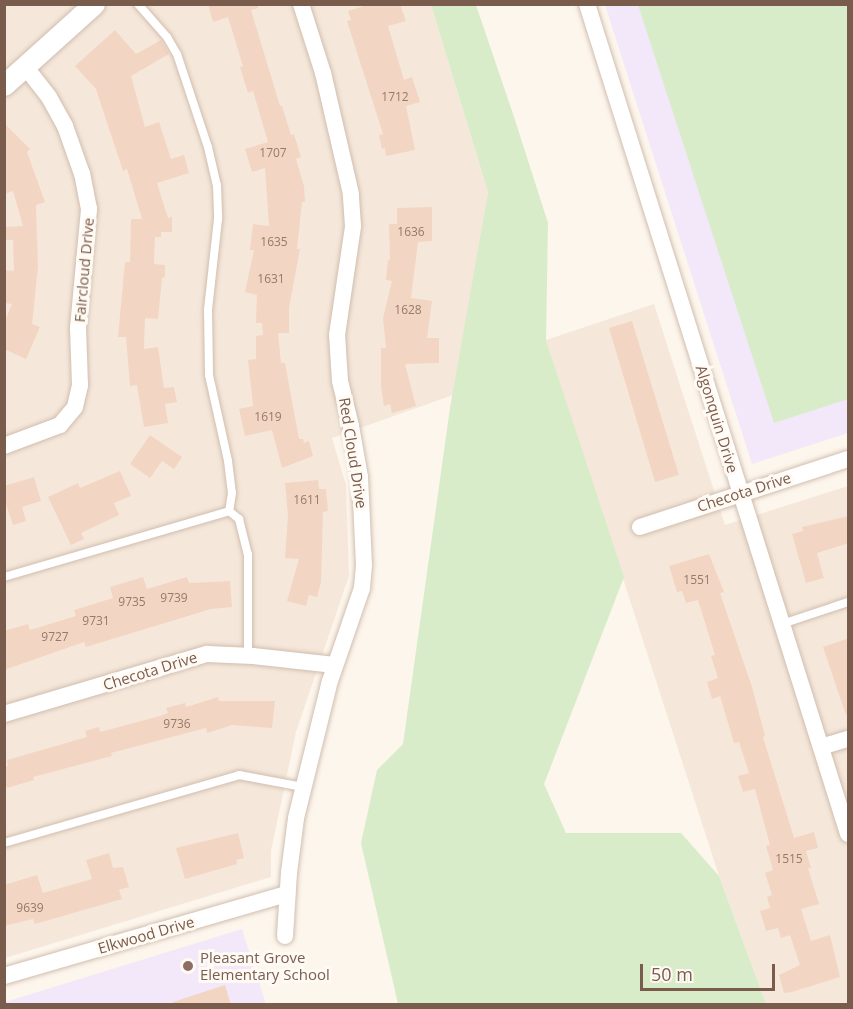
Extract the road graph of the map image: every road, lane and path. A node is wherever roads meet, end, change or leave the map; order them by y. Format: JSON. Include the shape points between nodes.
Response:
{"nodes":[{"id":1,"x":94,"y":4,"type":"edge"},
{"id":2,"x":138,"y":4,"type":"edge"},
{"id":3,"x":301,"y":4,"type":"edge"},
{"id":4,"x":587,"y":4,"type":"edge"},
{"id":5,"x":25,"y":66,"type":"junction"},
{"id":6,"x":4,"y":85,"type":"edge"},
{"id":7,"x":4,"y":446,"type":"edge"},
{"id":8,"x":849,"y":459,"type":"edge"},
{"id":9,"x":740,"y":493,"type":"junction"},
{"id":10,"x":230,"y":511,"type":"junction"},
{"id":11,"x":640,"y":527,"type":"dead end"},
{"id":12,"x":4,"y":577,"type":"edge"},
{"id":13,"x":849,"y":602,"type":"edge"},
{"id":14,"x":782,"y":624,"type":"junction"},
{"id":15,"x":248,"y":656,"type":"junction"},
{"id":16,"x":335,"y":665,"type":"junction"},
{"id":17,"x":4,"y":714,"type":"edge"},
{"id":18,"x":849,"y":739,"type":"edge"},
{"id":19,"x":821,"y":747,"type":"junction"},
{"id":20,"x":303,"y":787,"type":"junction"},
{"id":21,"x":849,"y":834,"type":"edge"},
{"id":22,"x":4,"y":843,"type":"edge"},
{"id":23,"x":287,"y":894,"type":"junction"},
{"id":24,"x":285,"y":936,"type":"dead end"},
{"id":25,"x":4,"y":976,"type":"edge"}],
"edges":[{"from":1,"to":5,"type":"street"},
{"from":2,"to":10,"type":"lane","via":[[177,54],[217,185],[218,219],[208,310],[209,375],[228,461]]},
{"from":3,"to":16,"type":"street","name":"Red Cloud Drive","via":[[323,73],[351,194],[353,226],[337,335],[340,381],[360,477],[364,565],[362,588]]},
{"from":4,"to":9,"type":"street","name":"Algonquin Drive"},
{"from":5,"to":6,"type":"street"},
{"from":5,"to":7,"type":"street","name":"Faircloud Drive","via":[[65,126],[89,209],[78,328],[80,385],[75,407],[60,425]]},
{"from":8,"to":9,"type":"street","name":"Checota Drive"},
{"from":9,"to":11,"type":"street","name":"Checota Drive"},
{"from":9,"to":14,"type":"street","name":"Algonquin Drive"},
{"from":10,"to":12,"type":"lane"},
{"from":10,"to":15,"type":"lane","via":[[241,525],[248,554]]},
{"from":13,"to":14,"type":"lane"},
{"from":14,"to":19,"type":"street","name":"Algonquin Drive"},
{"from":15,"to":16,"type":"street","name":"Checota Drive"},
{"from":15,"to":17,"type":"street","name":"Checota Drive","via":[[207,654]]},
{"from":16,"to":20,"type":"street","name":"Red Cloud Drive"},
{"from":18,"to":19,"type":"street"},
{"from":19,"to":21,"type":"street","name":"Algonquin Drive"},
{"from":20,"to":22,"type":"lane","via":[[239,775]]},
{"from":20,"to":23,"type":"street","name":"Red Cloud Drive"},
{"from":23,"to":24,"type":"street","name":"Red Cloud Drive"},
{"from":23,"to":25,"type":"street","name":"Elkwood Drive"}]}
